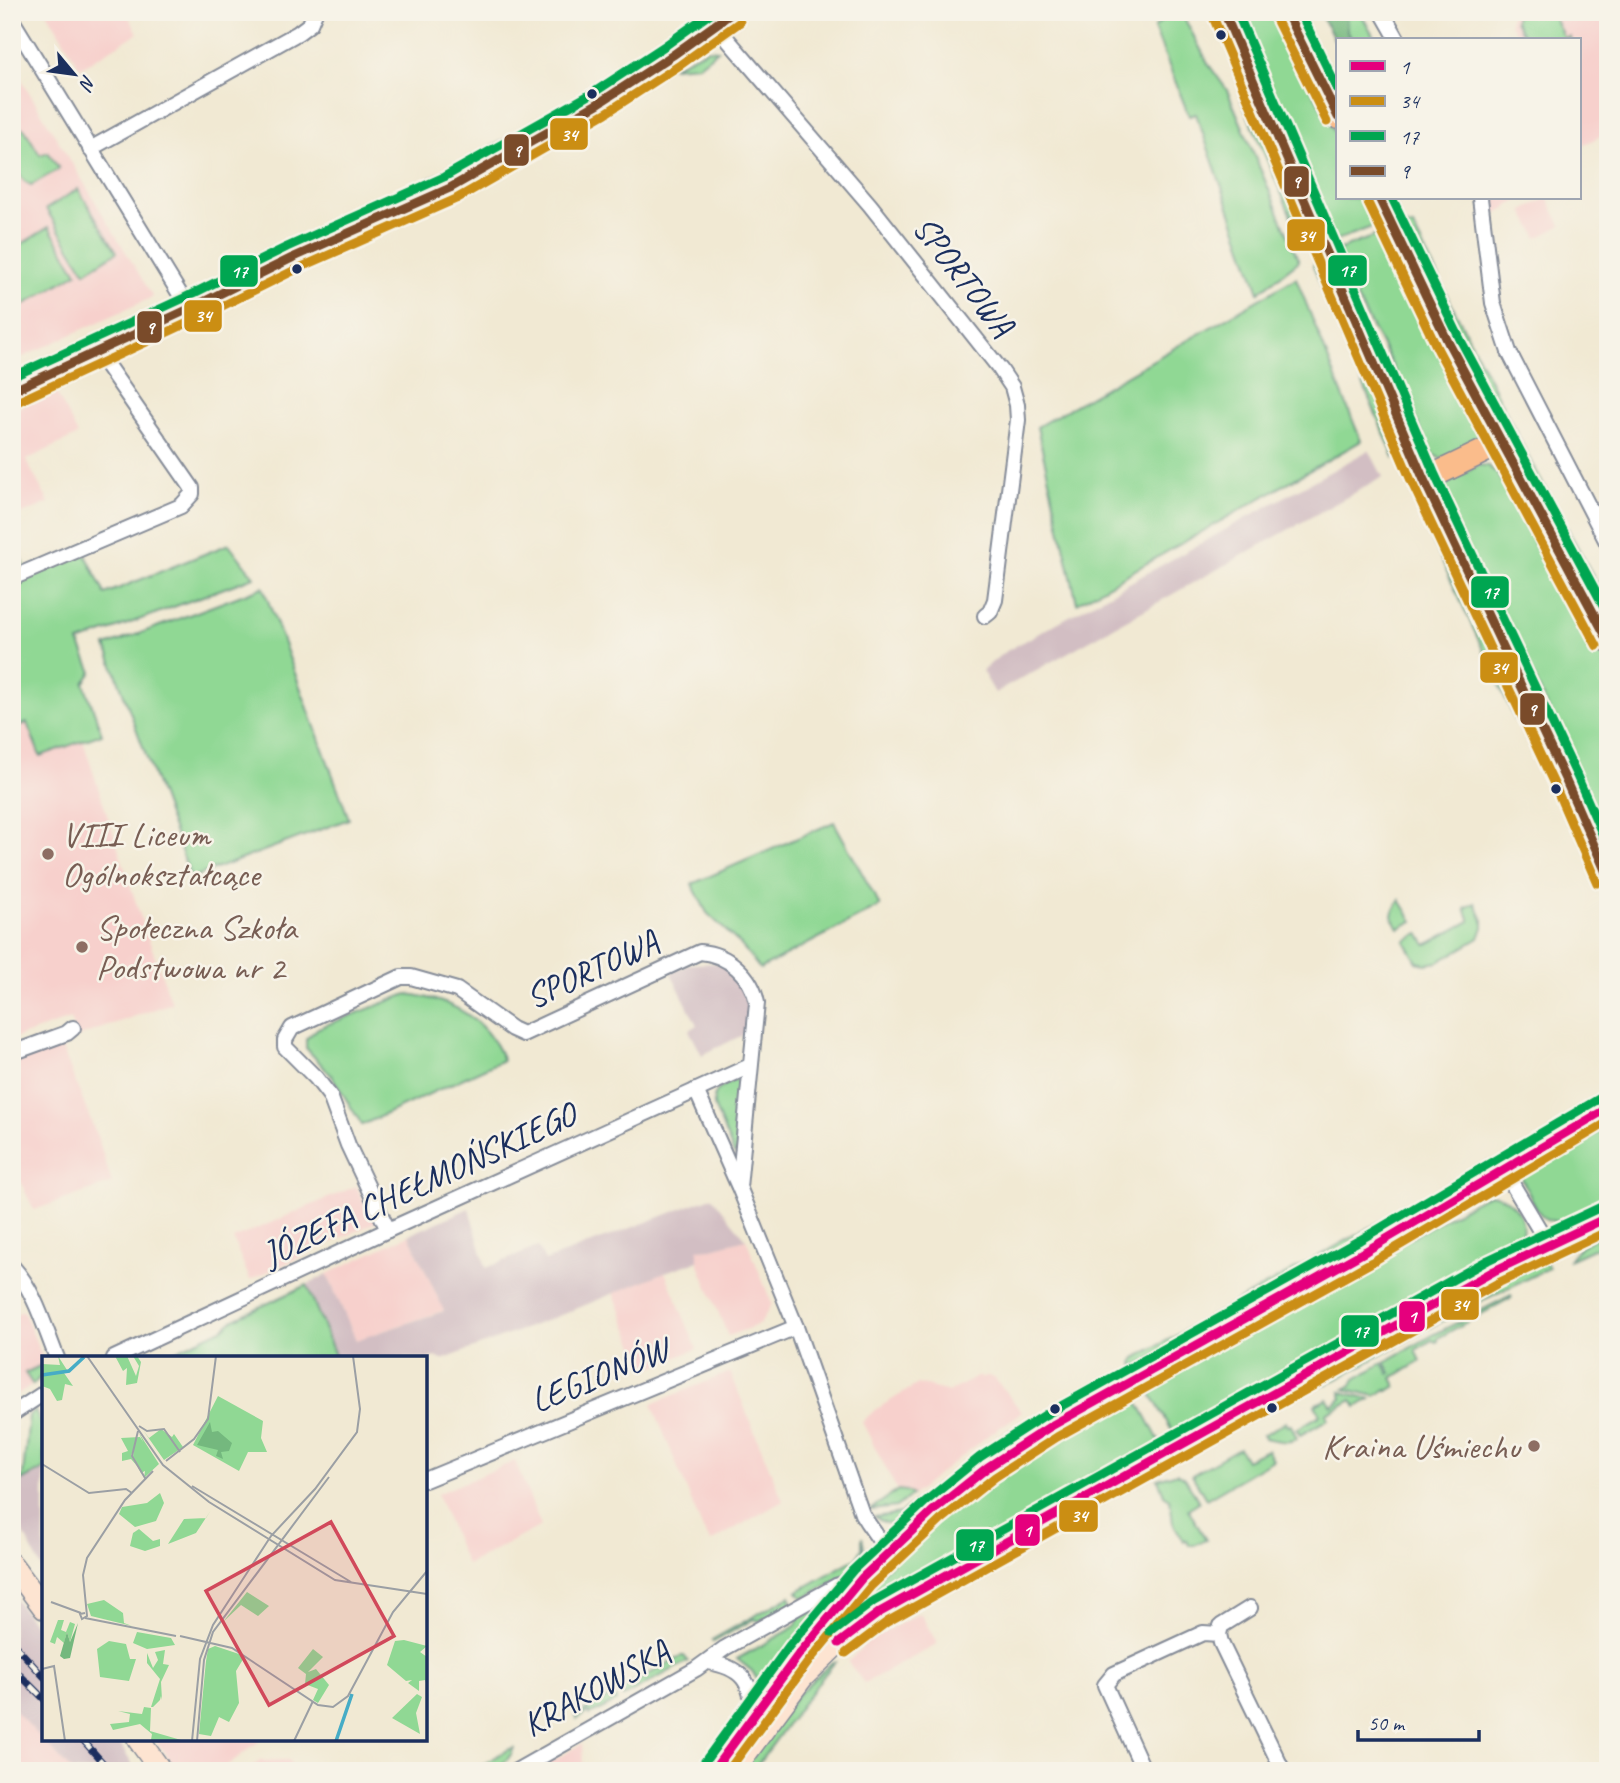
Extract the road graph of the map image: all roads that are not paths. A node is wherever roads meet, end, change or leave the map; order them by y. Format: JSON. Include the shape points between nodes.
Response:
{"nodes":[{"id":1,"x":315,"y":12,"type":"edge"},
{"id":2,"x":1224,"y":12,"type":"edge"},
{"id":3,"x":1286,"y":12,"type":"edge"},
{"id":4,"x":1382,"y":12,"type":"edge"},
{"id":5,"x":724,"y":18,"type":"edge"},
{"id":6,"x":12,"y":20,"type":"edge"},
{"id":7,"x":1397,"y":38,"type":"edge"},
{"id":8,"x":1336,"y":113,"type":"edge"},
{"id":9,"x":90,"y":149,"type":"junction"},
{"id":10,"x":1379,"y":200,"type":"edge"},
{"id":11,"x":1480,"y":200,"type":"edge"},
{"id":12,"x":189,"y":309,"type":"junction"},
{"id":13,"x":97,"y":351,"type":"junction"},
{"id":14,"x":12,"y":391,"type":"edge"},
{"id":15,"x":1501,"y":443,"type":"junction"},
{"id":16,"x":1424,"y":480,"type":"junction"},
{"id":17,"x":1608,"y":544,"type":"edge"},
{"id":18,"x":12,"y":578,"type":"edge"},
{"id":19,"x":985,"y":616,"type":"dead end"},
{"id":20,"x":1608,"y":640,"type":"edge"},
{"id":21,"x":1608,"y":878,"type":"edge"},
{"id":22,"x":73,"y":1028,"type":"dead end"},
{"id":23,"x":12,"y":1053,"type":"edge"},
{"id":24,"x":750,"y":1066,"type":"junction"},
{"id":25,"x":696,"y":1090,"type":"junction"},
{"id":26,"x":1608,"y":1108,"type":"edge"},
{"id":27,"x":1505,"y":1167,"type":"junction"},
{"id":28,"x":739,"y":1187,"type":"junction"},
{"id":29,"x":1608,"y":1217,"type":"edge"},
{"id":30,"x":387,"y":1230,"type":"junction"},
{"id":31,"x":1548,"y":1244,"type":"junction"},
{"id":32,"x":12,"y":1266,"type":"edge"},
{"id":33,"x":796,"y":1327,"type":"junction"},
{"id":34,"x":56,"y":1356,"type":"edge"},
{"id":35,"x":118,"y":1356,"type":"edge"},
{"id":36,"x":42,"y":1393,"type":"edge"},
{"id":37,"x":12,"y":1414,"type":"edge"},
{"id":38,"x":427,"y":1479,"type":"edge"},
{"id":39,"x":888,"y":1552,"type":"junction"},
{"id":40,"x":12,"y":1565,"type":"edge"},
{"id":41,"x":862,"y":1578,"type":"junction"},
{"id":42,"x":42,"y":1605,"type":"edge"},
{"id":43,"x":1250,"y":1608,"type":"dead end"},
{"id":44,"x":1219,"y":1634,"type":"junction"},
{"id":45,"x":708,"y":1662,"type":"junction"},
{"id":46,"x":754,"y":1715,"type":"junction"},
{"id":47,"x":139,"y":1741,"type":"edge"},
{"id":48,"x":161,"y":1771,"type":"edge"},
{"id":49,"x":516,"y":1771,"type":"edge"},
{"id":50,"x":713,"y":1771,"type":"edge"},
{"id":51,"x":733,"y":1771,"type":"edge"},
{"id":52,"x":1144,"y":1771,"type":"edge"},
{"id":53,"x":1283,"y":1771,"type":"edge"}],
"edges":[{"from":1,"to":9,"type":"street","via":[[298,33]]},
{"from":2,"to":16,"type":"main road"},
{"from":3,"to":8,"type":"main road"},
{"from":4,"to":7,"type":"street"},
{"from":5,"to":12,"type":"main road","via":[[599,103],[450,188]]},
{"from":5,"to":19,"type":"street","name":"SPORTOWA","via":[[728,40],[870,205],[1013,387],[1017,438],[995,600]]},
{"from":6,"to":9,"type":"street"},
{"from":9,"to":12,"type":"street"},
{"from":10,"to":15,"type":"main road"},
{"from":11,"to":17,"type":"street","via":[[1493,303],[1508,352]]},
{"from":12,"to":13,"type":"main road"},
{"from":13,"to":14,"type":"main road"},
{"from":13,"to":18,"type":"street","via":[[192,494],[181,506]]},
{"from":15,"to":16,"type":"main road"},
{"from":15,"to":20,"type":"main road"},
{"from":16,"to":21,"type":"main road"},
{"from":22,"to":23,"type":"street"},
{"from":24,"to":25,"type":"street","name":"JÓZEFA CHEŁMOŃSKIEGO"},
{"from":24,"to":28,"type":"street","name":"SPORTOWA"},
{"from":24,"to":30,"type":"street","name":"SPORTOWA","via":[[755,994],[736,967],[715,955],[700,952],[523,1034],[457,990],[401,978],[292,1028],[285,1040],[285,1046],[330,1096]]},
{"from":25,"to":28,"type":"street","name":"SPORTOWA"},
{"from":25,"to":30,"type":"street","name":"JÓZEFA CHEŁMOŃSKIEGO"},
{"from":26,"to":27,"type":"main road","name":"KRAKOWSKA"},
{"from":27,"to":31,"type":"street"},
{"from":27,"to":39,"type":"main road","name":"KRAKOWSKA","via":[[1366,1251],[1023,1444],[964,1485]]},
{"from":28,"to":33,"type":"street","name":"SPORTOWA"},
{"from":29,"to":31,"type":"main road"},
{"from":30,"to":35,"type":"street","name":"JÓZEFA CHEŁMOŃSKIEGO"},
{"from":31,"to":51,"type":"main road","via":[[880,1612],[810,1669]]},
{"from":32,"to":34,"type":"street","via":[[31,1294]]},
{"from":33,"to":38,"type":"street","name":"LEGIONÓW"},
{"from":33,"to":39,"type":"street","name":"SPORTOWA","via":[[864,1518]]},
{"from":36,"to":37,"type":"street"},
{"from":39,"to":41,"type":"main road","name":"KRAKOWSKA"},
{"from":40,"to":42,"type":"main road"},
{"from":41,"to":45,"type":"street","name":"KRAKOWSKA","via":[[836,1586]]},
{"from":41,"to":46,"type":"main road","name":"KRAKOWSKA"},
{"from":43,"to":44,"type":"street","via":[[1221,1626]]},
{"from":44,"to":52,"type":"street","via":[[1203,1633],[1114,1674],[1105,1685]]},
{"from":44,"to":53,"type":"street"},
{"from":45,"to":46,"type":"street","name":"KRAKOWSKA","via":[[722,1664],[748,1683]]},
{"from":45,"to":49,"type":"street","name":"KRAKOWSKA"},
{"from":46,"to":50,"type":"main road","name":"KRAKOWSKA"},
{"from":47,"to":48,"type":"main road"}]}
